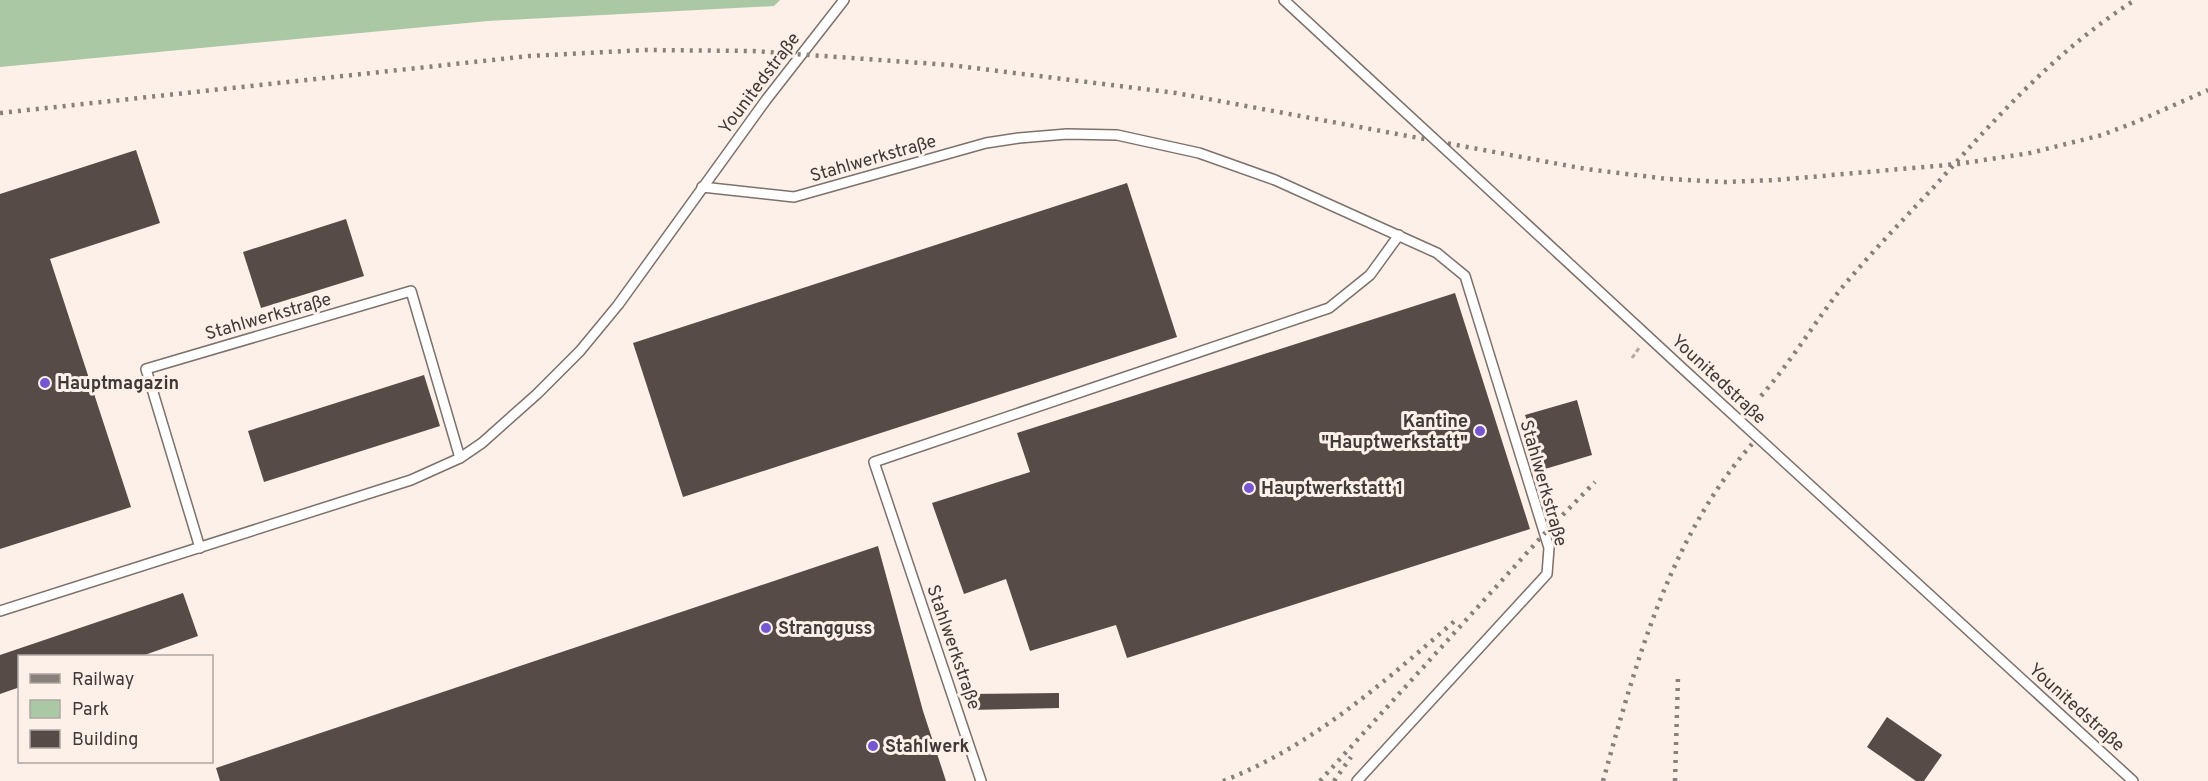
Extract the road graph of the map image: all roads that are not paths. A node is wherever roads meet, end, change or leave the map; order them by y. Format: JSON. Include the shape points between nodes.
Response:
{"nodes":[{"id":1,"x":844,"y":0,"type":"edge"},
{"id":2,"x":1284,"y":0,"type":"edge"},
{"id":3,"x":702,"y":187,"type":"junction"},
{"id":4,"x":1399,"y":235,"type":"junction"},
{"id":5,"x":459,"y":458,"type":"junction"},
{"id":6,"x":200,"y":548,"type":"junction"},
{"id":7,"x":0,"y":611,"type":"edge"},
{"id":8,"x":981,"y":781,"type":"edge"},
{"id":9,"x":1357,"y":781,"type":"edge"},
{"id":10,"x":2133,"y":781,"type":"edge"}],
"edges":[{"from":1,"to":3,"type":"lane","name":"Younitedstraße"},
{"from":2,"to":10,"type":"lane","name":"Younitedstraße","bridge":true},
{"from":3,"to":4,"type":"lane","name":"Stahlwerkstraße","via":[[794,197],[986,143],[1067,134],[1117,135],[1199,153],[1275,180]]},
{"from":3,"to":5,"type":"lane","via":[[618,305],[580,351],[482,443]]},
{"from":4,"to":8,"type":"lane","name":"Stahlwerkstraße","via":[[1370,275],[1329,308],[874,462]]},
{"from":4,"to":9,"type":"lane","name":"Stahlwerkstraße","via":[[1437,253],[1465,276],[1549,548],[1547,574]]},
{"from":5,"to":6,"type":"lane","via":[[411,480]]},
{"from":5,"to":6,"type":"lane","name":"Stahlwerkstraße","via":[[411,291],[146,369]]},
{"from":6,"to":7,"type":"lane"}]}
